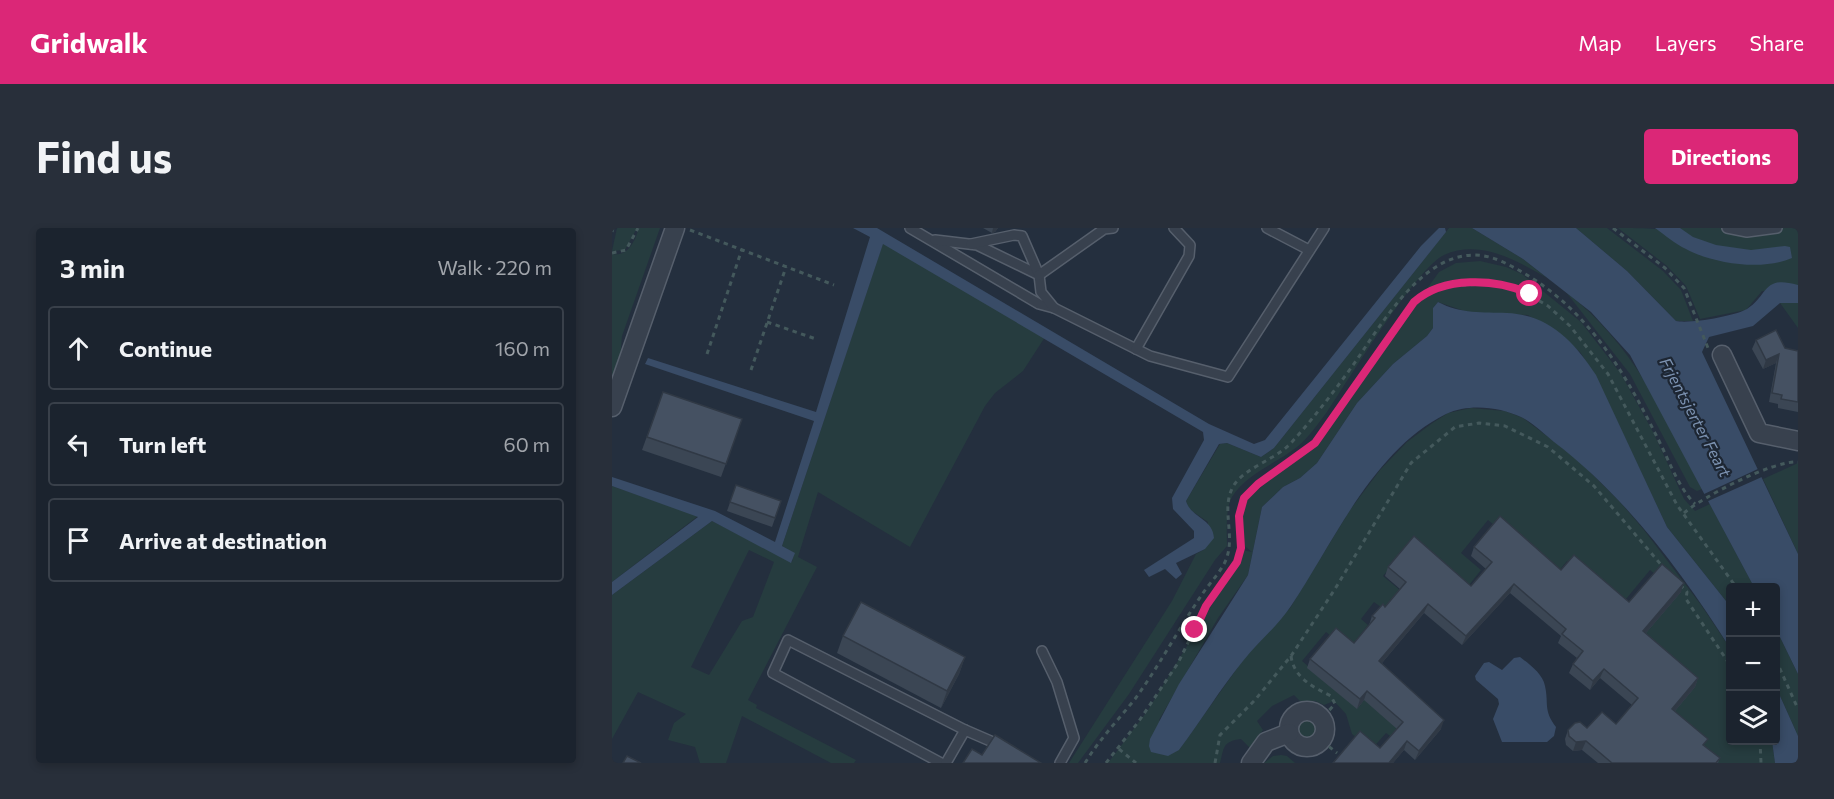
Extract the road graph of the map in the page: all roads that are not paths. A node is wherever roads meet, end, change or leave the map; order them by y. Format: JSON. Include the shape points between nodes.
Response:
{"nodes":[{"id":1,"x":675,"y":228,"type":"edge"},
{"id":2,"x":910,"y":228,"type":"edge"},
{"id":3,"x":1113,"y":228,"type":"edge"},
{"id":4,"x":1174,"y":228,"type":"edge"},
{"id":5,"x":1267,"y":228,"type":"edge"},
{"id":6,"x":1324,"y":228,"type":"edge"},
{"id":7,"x":1727,"y":228,"type":"edge"},
{"id":8,"x":1778,"y":228,"type":"edge"},
{"id":9,"x":1021,"y":232,"type":"edge"},
{"id":10,"x":929,"y":239,"type":"junction"},
{"id":11,"x":971,"y":244,"type":"junction"},
{"id":12,"x":1310,"y":250,"type":"junction"},
{"id":13,"x":1039,"y":275,"type":"junction"},
{"id":14,"x":1054,"y":308,"type":"junction"},
{"id":15,"x":1136,"y":349,"type":"junction"},
{"id":16,"x":1722,"y":355,"type":"dead end"},
{"id":17,"x":612,"y":407,"type":"edge"},
{"id":18,"x":1798,"y":441,"type":"edge"},
{"id":19,"x":1042,"y":651,"type":"dead end"},
{"id":20,"x":965,"y":730,"type":"junction"},
{"id":21,"x":1289,"y":733,"type":"junction"},
{"id":22,"x":1012,"y":750,"type":"edge"},
{"id":23,"x":941,"y":763,"type":"edge"},
{"id":24,"x":946,"y":763,"type":"edge"},
{"id":25,"x":1060,"y":763,"type":"edge"},
{"id":26,"x":1251,"y":763,"type":"edge"}],
"edges":[{"from":1,"to":17,"type":"street"},
{"from":2,"to":10,"type":"lane"},
{"from":3,"to":13,"type":"lane","via":[[1104,228]]},
{"from":4,"to":15,"type":"lane","via":[[1190,245],[1189,256]]},
{"from":5,"to":12,"type":"lane"},
{"from":6,"to":12,"type":"lane"},
{"from":7,"to":8,"type":"lane","via":[[1747,232]]},
{"from":9,"to":11,"type":"lane"},
{"from":9,"to":13,"type":"lane"},
{"from":10,"to":11,"type":"lane"},
{"from":10,"to":14,"type":"lane","via":[[1039,304]]},
{"from":11,"to":13,"type":"lane"},
{"from":12,"to":15,"type":"lane","via":[[1228,377],[1165,361]]},
{"from":13,"to":14,"type":"lane","via":[[1041,292]]},
{"from":14,"to":15,"type":"lane"},
{"from":16,"to":18,"type":"street","via":[[1759,433]]},
{"from":19,"to":25,"type":"lane","via":[[1057,682],[1074,738]]},
{"from":20,"to":22,"type":"lane"},
{"from":20,"to":23,"type":"lane","via":[[788,640],[773,673]]},
{"from":20,"to":24,"type":"lane"},
{"from":21,"to":21,"type":"street","via":[[1291,721],[1299,712],[1312,711],[1322,718],[1326,730],[1322,741],[1309,747],[1302,746]]},
{"from":21,"to":26,"type":"street","via":[[1266,742]]}]}
